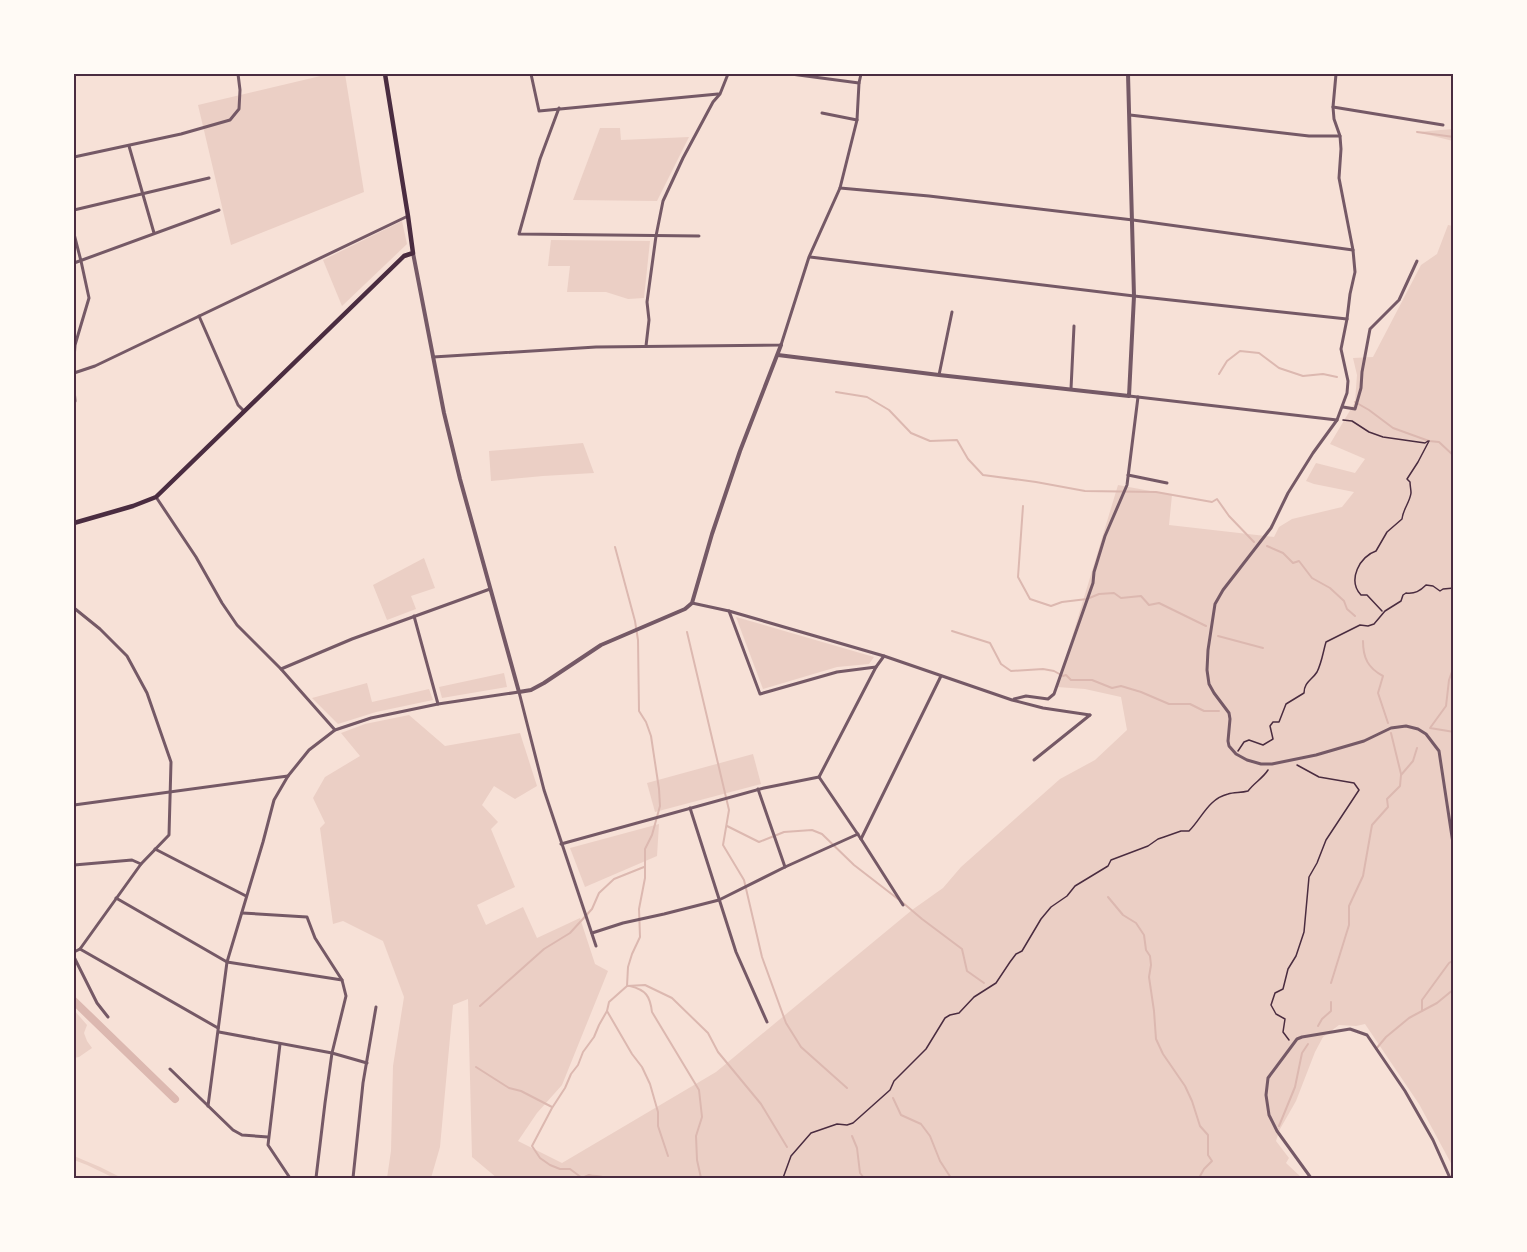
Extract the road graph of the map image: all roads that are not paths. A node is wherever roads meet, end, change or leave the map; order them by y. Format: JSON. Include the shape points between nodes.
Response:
{"nodes":[{"id":1,"x":238,"y":74,"type":"edge"},
{"id":2,"x":385,"y":74,"type":"edge"},
{"id":3,"x":531,"y":74,"type":"edge"},
{"id":4,"x":728,"y":74,"type":"edge"},
{"id":5,"x":791,"y":74,"type":"edge"},
{"id":6,"x":861,"y":74,"type":"edge"},
{"id":7,"x":1128,"y":74,"type":"edge"},
{"id":8,"x":1336,"y":74,"type":"edge"},
{"id":9,"x":859,"y":83,"type":"junction"},
{"id":10,"x":720,"y":94,"type":"junction"},
{"id":11,"x":1333,"y":107,"type":"junction"},
{"id":12,"x":559,"y":108,"type":"junction"},
{"id":13,"x":822,"y":113,"type":"dead end"},
{"id":14,"x":1130,"y":115,"type":"junction"},
{"id":15,"x":857,"y":120,"type":"junction"},
{"id":16,"x":1443,"y":125,"type":"dead end"},
{"id":17,"x":1340,"y":136,"type":"junction"},
{"id":18,"x":129,"y":146,"type":"junction"},
{"id":19,"x":74,"y":157,"type":"edge"},
{"id":20,"x":209,"y":178,"type":"dead end"},
{"id":21,"x":840,"y":188,"type":"junction"},
{"id":22,"x":142,"y":193,"type":"junction"},
{"id":23,"x":74,"y":210,"type":"edge"},
{"id":24,"x":219,"y":210,"type":"dead end"},
{"id":25,"x":408,"y":216,"type":"junction"},
{"id":26,"x":1133,"y":220,"type":"junction"},
{"id":27,"x":74,"y":234,"type":"edge"},
{"id":28,"x":154,"y":234,"type":"junction"},
{"id":29,"x":656,"y":236,"type":"junction"},
{"id":30,"x":699,"y":236,"type":"dead end"},
{"id":31,"x":1353,"y":250,"type":"junction"},
{"id":32,"x":412,"y":253,"type":"junction"},
{"id":33,"x":809,"y":257,"type":"junction"},
{"id":34,"x":81,"y":261,"type":"junction"},
{"id":35,"x":1417,"y":261,"type":"dead end"},
{"id":36,"x":74,"y":263,"type":"edge"},
{"id":37,"x":1134,"y":296,"type":"junction"},
{"id":38,"x":952,"y":312,"type":"dead end"},
{"id":39,"x":199,"y":316,"type":"junction"},
{"id":40,"x":1347,"y":319,"type":"junction"},
{"id":41,"x":1074,"y":326,"type":"dead end"},
{"id":42,"x":781,"y":345,"type":"junction"},
{"id":43,"x":646,"y":346,"type":"junction"},
{"id":44,"x":778,"y":355,"type":"junction"},
{"id":45,"x":433,"y":357,"type":"junction"},
{"id":46,"x":74,"y":359,"type":"edge"},
{"id":47,"x":74,"y":374,"type":"edge"},
{"id":48,"x":939,"y":375,"type":"junction"},
{"id":49,"x":74,"y":389,"type":"edge"},
{"id":50,"x":1071,"y":389,"type":"junction"},
{"id":51,"x":1129,"y":396,"type":"junction"},
{"id":52,"x":1138,"y":397,"type":"junction"},
{"id":53,"x":75,"y":401,"type":"edge"},
{"id":54,"x":1342,"y":407,"type":"junction"},
{"id":55,"x":246,"y":412,"type":"junction"},
{"id":56,"x":1337,"y":420,"type":"junction"},
{"id":57,"x":1128,"y":475,"type":"junction"},
{"id":58,"x":1167,"y":483,"type":"dead end"},
{"id":59,"x":156,"y":497,"type":"junction"},
{"id":60,"x":74,"y":523,"type":"edge"},
{"id":61,"x":490,"y":589,"type":"junction"},
{"id":62,"x":692,"y":603,"type":"junction"},
{"id":63,"x":74,"y":608,"type":"edge"},
{"id":64,"x":729,"y":611,"type":"junction"},
{"id":65,"x":414,"y":616,"type":"junction"},
{"id":66,"x":884,"y":656,"type":"junction"},
{"id":67,"x":876,"y":667,"type":"junction"},
{"id":68,"x":281,"y":669,"type":"junction"},
{"id":69,"x":941,"y":676,"type":"junction"},
{"id":70,"x":519,"y":692,"type":"junction"},
{"id":71,"x":1012,"y":700,"type":"junction"},
{"id":72,"x":438,"y":704,"type":"junction"},
{"id":73,"x":335,"y":730,"type":"junction"},
{"id":74,"x":1034,"y":760,"type":"dead end"},
{"id":75,"x":288,"y":776,"type":"junction"},
{"id":76,"x":819,"y":777,"type":"junction"},
{"id":77,"x":758,"y":789,"type":"junction"},
{"id":78,"x":171,"y":791,"type":"junction"},
{"id":79,"x":74,"y":805,"type":"edge"},
{"id":80,"x":690,"y":808,"type":"junction"},
{"id":81,"x":858,"y":834,"type":"junction"},
{"id":82,"x":861,"y":838,"type":"junction"},
{"id":83,"x":561,"y":844,"type":"junction"},
{"id":84,"x":156,"y":849,"type":"junction"},
{"id":85,"x":1454,"y":850,"type":"edge"},
{"id":86,"x":141,"y":864,"type":"junction"},
{"id":87,"x":74,"y":865,"type":"edge"},
{"id":88,"x":785,"y":867,"type":"junction"},
{"id":89,"x":246,"y":896,"type":"junction"},
{"id":90,"x":116,"y":898,"type":"junction"},
{"id":91,"x":719,"y":900,"type":"junction"},
{"id":92,"x":903,"y":905,"type":"dead end"},
{"id":93,"x":242,"y":913,"type":"junction"},
{"id":94,"x":592,"y":933,"type":"junction"},
{"id":95,"x":596,"y":946,"type":"dead end"},
{"id":96,"x":80,"y":949,"type":"junction"},
{"id":97,"x":74,"y":954,"type":"edge"},
{"id":98,"x":227,"y":962,"type":"junction"},
{"id":99,"x":342,"y":980,"type":"junction"},
{"id":100,"x":376,"y":1007,"type":"dead end"},
{"id":101,"x":108,"y":1017,"type":"dead end"},
{"id":102,"x":767,"y":1022,"type":"dead end"},
{"id":103,"x":218,"y":1030,"type":"junction"},
{"id":104,"x":280,"y":1044,"type":"junction"},
{"id":105,"x":332,"y":1053,"type":"junction"},
{"id":106,"x":366,"y":1063,"type":"junction"},
{"id":107,"x":170,"y":1069,"type":"dead end"},
{"id":108,"x":208,"y":1106,"type":"junction"},
{"id":109,"x":269,"y":1137,"type":"junction"},
{"id":110,"x":290,"y":1179,"type":"edge"},
{"id":111,"x":316,"y":1179,"type":"edge"},
{"id":112,"x":353,"y":1179,"type":"edge"},
{"id":113,"x":1311,"y":1179,"type":"edge"},
{"id":114,"x":1450,"y":1179,"type":"edge"}],
"edges":[{"from":1,"to":18,"type":"street","via":[[239,109],[230,120]]},
{"from":2,"to":25,"type":"main road"},
{"from":3,"to":12,"type":"street","via":[[539,111]]},
{"from":4,"to":10,"type":"street"},
{"from":5,"to":9,"type":"street"},
{"from":6,"to":9,"type":"street"},
{"from":7,"to":14,"type":"street"},
{"from":8,"to":11,"type":"street"},
{"from":9,"to":15,"type":"street"},
{"from":10,"to":12,"type":"street"},
{"from":10,"to":29,"type":"street","via":[[663,201]]},
{"from":11,"to":16,"type":"street"},
{"from":11,"to":17,"type":"street"},
{"from":12,"to":29,"type":"street","via":[[519,234]]},
{"from":13,"to":15,"type":"street"},
{"from":14,"to":17,"type":"street","via":[[1309,136]]},
{"from":14,"to":26,"type":"street"},
{"from":15,"to":21,"type":"street"},
{"from":17,"to":31,"type":"street","via":[[1339,178]]},
{"from":18,"to":19,"type":"street"},
{"from":18,"to":22,"type":"street"},
{"from":20,"to":22,"type":"street"},
{"from":21,"to":26,"type":"street"},
{"from":21,"to":33,"type":"street"},
{"from":22,"to":23,"type":"street"},
{"from":22,"to":28,"type":"street"},
{"from":24,"to":28,"type":"street"},
{"from":25,"to":32,"type":"main road"},
{"from":25,"to":39,"type":"street"},
{"from":26,"to":31,"type":"street"},
{"from":26,"to":37,"type":"street"},
{"from":27,"to":34,"type":"street"},
{"from":28,"to":34,"type":"street"},
{"from":29,"to":30,"type":"street"},
{"from":29,"to":43,"type":"street"},
{"from":31,"to":40,"type":"street","via":[[1355,272]]},
{"from":32,"to":45,"type":"street"},
{"from":32,"to":55,"type":"main road","via":[[404,256]]},
{"from":33,"to":37,"type":"street"},
{"from":33,"to":42,"type":"street"},
{"from":34,"to":36,"type":"street"},
{"from":34,"to":46,"type":"street","via":[[88,298]]},
{"from":35,"to":54,"type":"street","via":[[1399,300],[1371,329],[1355,409]]},
{"from":37,"to":40,"type":"street"},
{"from":37,"to":51,"type":"street"},
{"from":38,"to":48,"type":"street"},
{"from":39,"to":47,"type":"street"},
{"from":39,"to":55,"type":"street","via":[[238,405]]},
{"from":40,"to":54,"type":"street","via":[[1341,348],[1348,381]]},
{"from":41,"to":50,"type":"street"},
{"from":42,"to":43,"type":"street"},
{"from":42,"to":44,"type":"street"},
{"from":43,"to":45,"type":"street"},
{"from":44,"to":48,"type":"street"},
{"from":44,"to":62,"type":"street","via":[[740,451]]},
{"from":45,"to":61,"type":"street"},
{"from":48,"to":50,"type":"street"},
{"from":49,"to":53,"type":"street"},
{"from":50,"to":51,"type":"street"},
{"from":51,"to":52,"type":"street"},
{"from":52,"to":56,"type":"street"},
{"from":52,"to":57,"type":"street"},
{"from":54,"to":56,"type":"street"},
{"from":55,"to":59,"type":"main road"},
{"from":56,"to":85,"type":"street","via":[[1288,493],[1271,528],[1215,604],[1208,650],[1209,684],[1229,713],[1229,746],[1236,754],[1261,764],[1337,750],[1391,728],[1406,726],[1426,734],[1439,751]]},
{"from":57,"to":58,"type":"street"},
{"from":57,"to":71,"type":"street","via":[[1054,694],[1048,699],[1026,696]]},
{"from":59,"to":60,"type":"main road"},
{"from":59,"to":68,"type":"street","via":[[237,625]]},
{"from":61,"to":65,"type":"street"},
{"from":61,"to":70,"type":"street"},
{"from":62,"to":64,"type":"street"},
{"from":62,"to":70,"type":"street","via":[[601,645],[544,683]]},
{"from":63,"to":78,"type":"street","via":[[100,629],[133,666],[147,693],[171,762]]},
{"from":64,"to":66,"type":"street"},
{"from":64,"to":67,"type":"street","via":[[760,694],[837,672]]},
{"from":65,"to":68,"type":"street"},
{"from":65,"to":72,"type":"street"},
{"from":66,"to":67,"type":"street"},
{"from":66,"to":69,"type":"street"},
{"from":67,"to":76,"type":"street"},
{"from":68,"to":73,"type":"street"},
{"from":69,"to":71,"type":"street"},
{"from":69,"to":82,"type":"street"},
{"from":70,"to":72,"type":"street"},
{"from":70,"to":83,"type":"street"},
{"from":71,"to":74,"type":"street","via":[[1089,715]]},
{"from":72,"to":73,"type":"street"},
{"from":73,"to":75,"type":"street","via":[[309,750]]},
{"from":75,"to":78,"type":"street"},
{"from":75,"to":89,"type":"street","via":[[274,800]]},
{"from":76,"to":77,"type":"street"},
{"from":76,"to":81,"type":"street"},
{"from":77,"to":80,"type":"street"},
{"from":77,"to":88,"type":"street"},
{"from":78,"to":79,"type":"street"},
{"from":78,"to":84,"type":"street","via":[[169,835]]},
{"from":80,"to":83,"type":"street"},
{"from":80,"to":91,"type":"street"},
{"from":81,"to":82,"type":"street"},
{"from":81,"to":88,"type":"street"},
{"from":82,"to":92,"type":"street"},
{"from":83,"to":94,"type":"street"},
{"from":84,"to":86,"type":"street"},
{"from":84,"to":89,"type":"street"},
{"from":86,"to":87,"type":"street","via":[[132,860]]},
{"from":86,"to":90,"type":"street"},
{"from":88,"to":91,"type":"street"},
{"from":89,"to":93,"type":"street"},
{"from":90,"to":96,"type":"street"},
{"from":90,"to":98,"type":"street"},
{"from":91,"to":94,"type":"street"},
{"from":91,"to":102,"type":"street","via":[[736,952]]},
{"from":93,"to":98,"type":"street"},
{"from":93,"to":99,"type":"street","via":[[307,917],[315,938]]},
{"from":94,"to":95,"type":"street"},
{"from":96,"to":97,"type":"street"},
{"from":96,"to":103,"type":"street"},
{"from":97,"to":101,"type":"street","via":[[97,1003]]},
{"from":98,"to":99,"type":"street"},
{"from":98,"to":103,"type":"street"},
{"from":99,"to":105,"type":"street","via":[[346,996]]},
{"from":100,"to":106,"type":"street"},
{"from":103,"to":104,"type":"street"},
{"from":103,"to":108,"type":"street"},
{"from":104,"to":105,"type":"street"},
{"from":104,"to":109,"type":"street"},
{"from":105,"to":106,"type":"street"},
{"from":105,"to":111,"type":"street"},
{"from":106,"to":112,"type":"street"},
{"from":107,"to":108,"type":"street"},
{"from":108,"to":109,"type":"street","via":[[242,1135]]},
{"from":109,"to":110,"type":"street","via":[[268,1145]]},
{"from":113,"to":114,"type":"street","via":[[1269,1115],[1268,1078],[1297,1038],[1350,1029],[1367,1035],[1405,1091]]}]}
